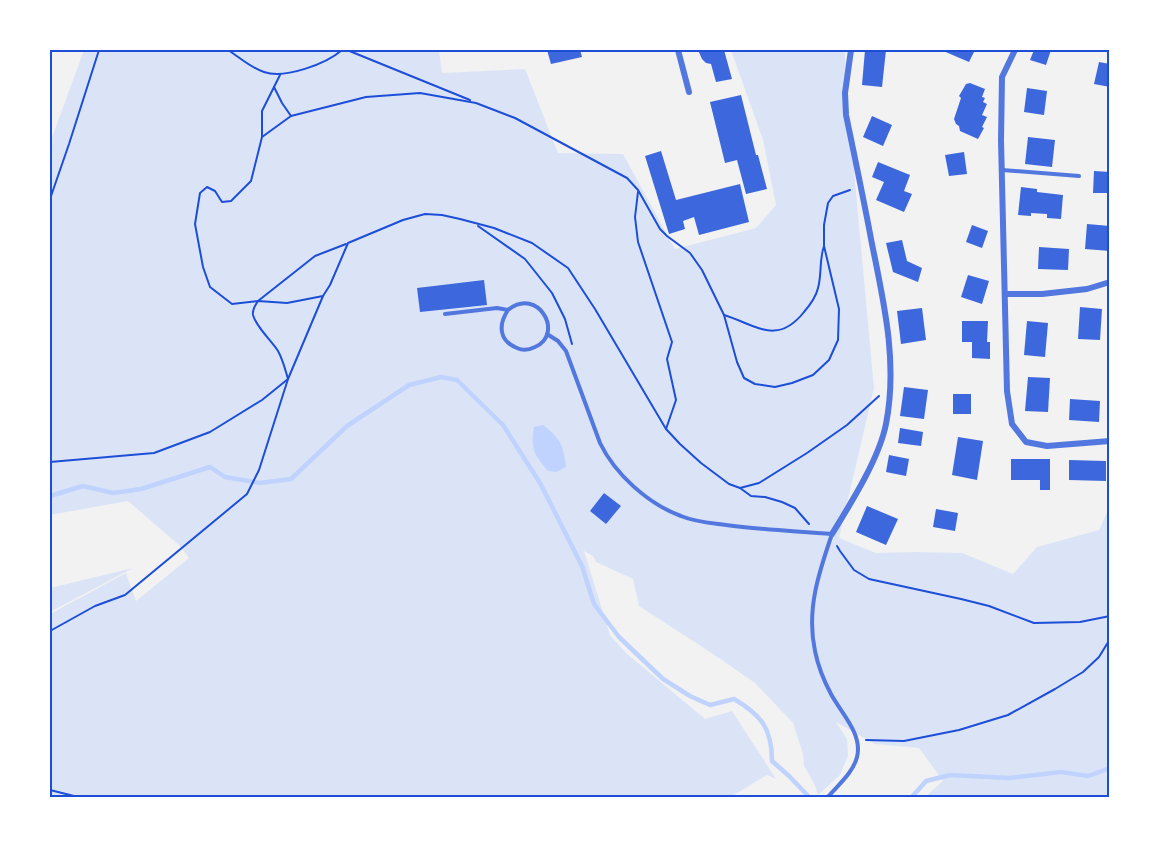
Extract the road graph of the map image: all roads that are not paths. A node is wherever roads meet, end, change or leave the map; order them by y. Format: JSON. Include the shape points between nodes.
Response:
{"nodes":[{"id":1,"x":678,"y":50,"type":"edge"},
{"id":2,"x":851,"y":50,"type":"edge"},
{"id":3,"x":1015,"y":50,"type":"edge"},
{"id":4,"x":689,"y":92,"type":"dead end"},
{"id":5,"x":1002,"y":171,"type":"junction"},
{"id":6,"x":1079,"y":176,"type":"dead end"},
{"id":7,"x":1110,"y":282,"type":"edge"},
{"id":8,"x":1005,"y":294,"type":"junction"},
{"id":9,"x":508,"y":310,"type":"junction"},
{"id":10,"x":445,"y":314,"type":"dead end"},
{"id":11,"x":547,"y":334,"type":"junction"},
{"id":12,"x":1110,"y":441,"type":"edge"},
{"id":13,"x":832,"y":534,"type":"junction"},
{"id":14,"x":827,"y":798,"type":"edge"}],
"edges":[{"from":1,"to":4,"type":"street"},
{"from":2,"to":13,"type":"street","via":[[846,115],[878,270],[889,338],[891,386],[885,426],[873,459]]},
{"from":3,"to":5,"type":"street","via":[[1002,77]]},
{"from":5,"to":6,"type":"lane"},
{"from":5,"to":8,"type":"street"},
{"from":7,"to":8,"type":"street","via":[[1087,289]]},
{"from":8,"to":12,"type":"street","via":[[1007,391],[1012,424],[1026,442],[1047,446]]},
{"from":9,"to":10,"type":"lane"},
{"from":9,"to":11,"type":"lane","via":[[520,303],[540,309],[546,318]]},
{"from":9,"to":11,"type":"lane","via":[[501,329],[510,345],[521,350],[535,348]]},
{"from":11,"to":13,"type":"lane","via":[[566,351],[607,458],[647,498],[680,516],[702,522]]},
{"from":13,"to":14,"type":"lane","via":[[819,572],[811,626],[820,669],[858,742],[852,769]]}]}
